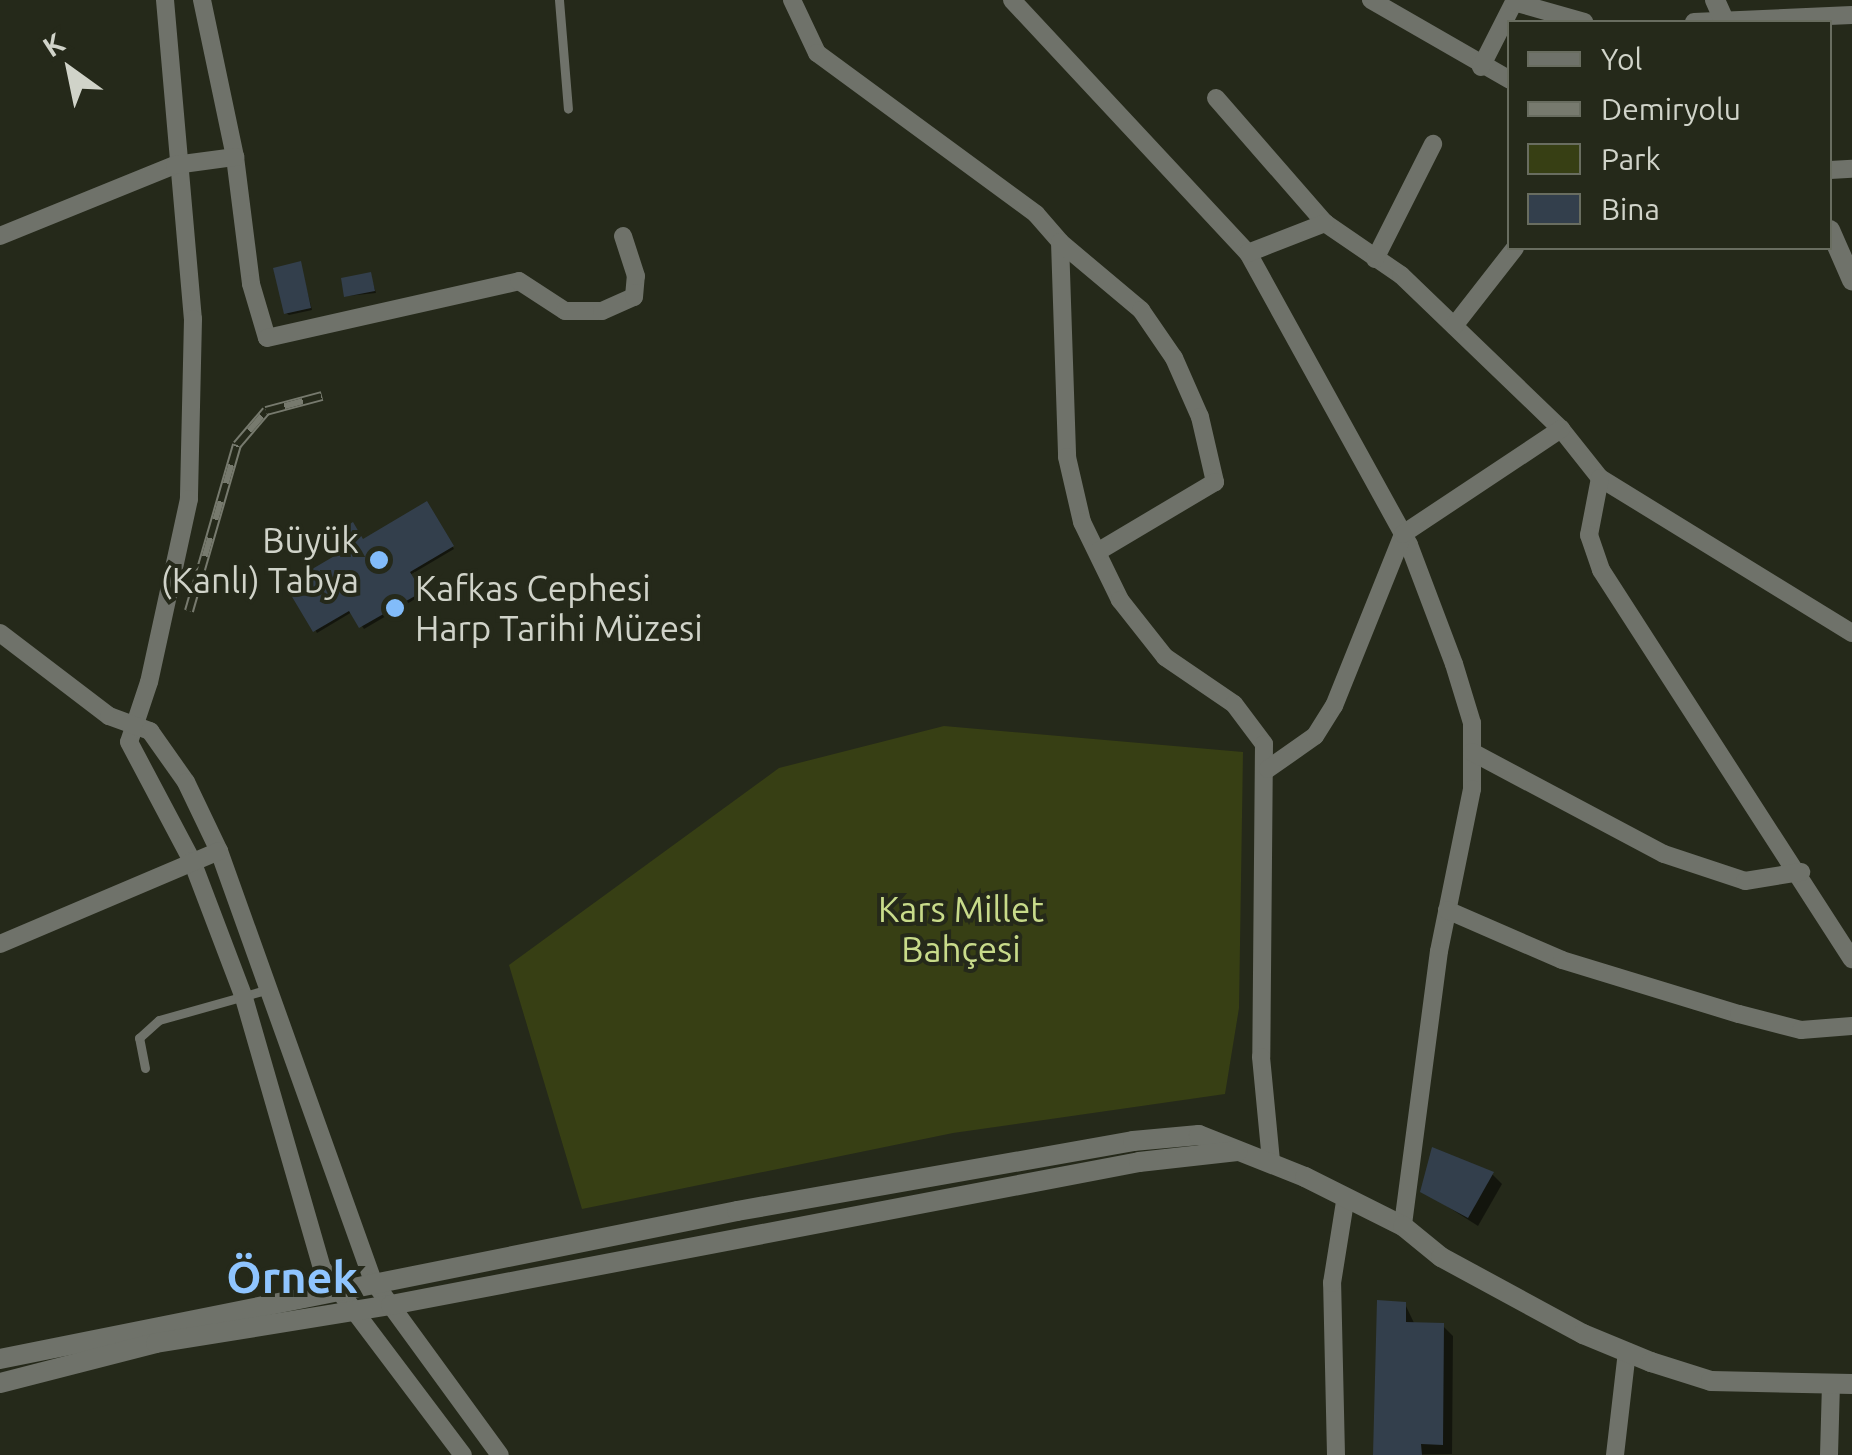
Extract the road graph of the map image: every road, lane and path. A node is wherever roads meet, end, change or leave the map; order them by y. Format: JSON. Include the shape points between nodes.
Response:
{"nodes":[{"id":1,"x":165,"y":0,"type":"edge"},
{"id":2,"x":202,"y":0,"type":"edge"},
{"id":3,"x":560,"y":0,"type":"edge"},
{"id":4,"x":792,"y":0,"type":"edge"},
{"id":5,"x":1012,"y":0,"type":"edge"},
{"id":6,"x":1371,"y":0,"type":"edge"},
{"id":7,"x":1808,"y":8,"type":"edge"},
{"id":8,"x":1721,"y":14,"type":"edge"},
{"id":9,"x":1852,"y":16,"type":"edge"},
{"id":10,"x":1579,"y":20,"type":"edge"},
{"id":11,"x":1481,"y":67,"type":"junction"},
{"id":12,"x":1507,"y":79,"type":"edge"},
{"id":13,"x":1216,"y":98,"type":"dead end"},
{"id":14,"x":568,"y":108,"type":"dead end"},
{"id":15,"x":1433,"y":144,"type":"dead end"},
{"id":16,"x":235,"y":156,"type":"junction"},
{"id":17,"x":175,"y":164,"type":"junction"},
{"id":18,"x":1325,"y":223,"type":"junction"},
{"id":19,"x":1832,"y":235,"type":"edge"},
{"id":20,"x":0,"y":236,"type":"edge"},
{"id":21,"x":624,"y":236,"type":"dead end"},
{"id":22,"x":1060,"y":242,"type":"junction"},
{"id":23,"x":1513,"y":250,"type":"edge"},
{"id":24,"x":1248,"y":253,"type":"junction"},
{"id":25,"x":1375,"y":259,"type":"junction"},
{"id":26,"x":1852,"y":280,"type":"edge"},
{"id":27,"x":1454,"y":326,"type":"junction"},
{"id":28,"x":1561,"y":429,"type":"junction"},
{"id":29,"x":1600,"y":478,"type":"junction"},
{"id":30,"x":1403,"y":534,"type":"junction"},
{"id":31,"x":1097,"y":552,"type":"junction"},
{"id":32,"x":0,"y":632,"type":"edge"},
{"id":33,"x":1852,"y":633,"type":"edge"},
{"id":34,"x":134,"y":724,"type":"junction"},
{"id":35,"x":1472,"y":752,"type":"junction"},
{"id":36,"x":1268,"y":769,"type":"junction"},
{"id":37,"x":219,"y":850,"type":"junction"},
{"id":38,"x":192,"y":861,"type":"junction"},
{"id":39,"x":1801,"y":872,"type":"junction"},
{"id":40,"x":1447,"y":910,"type":"junction"},
{"id":41,"x":0,"y":944,"type":"edge"},
{"id":42,"x":1852,"y":958,"type":"edge"},
{"id":43,"x":270,"y":990,"type":"junction"},
{"id":44,"x":244,"y":998,"type":"junction"},
{"id":45,"x":1852,"y":1026,"type":"edge"},
{"id":46,"x":146,"y":1068,"type":"dead end"},
{"id":47,"x":1237,"y":1152,"type":"junction"},
{"id":48,"x":1271,"y":1161,"type":"junction"},
{"id":49,"x":1345,"y":1202,"type":"junction"},
{"id":50,"x":1403,"y":1226,"type":"junction"},
{"id":51,"x":372,"y":1281,"type":"junction"},
{"id":52,"x":337,"y":1289,"type":"junction"},
{"id":53,"x":391,"y":1305,"type":"junction"},
{"id":54,"x":354,"y":1311,"type":"junction"},
{"id":55,"x":1626,"y":1352,"type":"junction"},
{"id":56,"x":0,"y":1360,"type":"edge"},
{"id":57,"x":0,"y":1383,"type":"edge"},
{"id":58,"x":1841,"y":1384,"type":"edge"},
{"id":59,"x":462,"y":1455,"type":"edge"},
{"id":60,"x":500,"y":1455,"type":"edge"},
{"id":61,"x":1336,"y":1455,"type":"edge"},
{"id":62,"x":1614,"y":1455,"type":"edge"},
{"id":63,"x":1830,"y":1455,"type":"edge"}],
"edges":[{"from":1,"to":17,"type":"street"},
{"from":2,"to":16,"type":"street"},
{"from":3,"to":14,"type":"lane"},
{"from":4,"to":22,"type":"street","via":[[817,53],[1036,214]]},
{"from":5,"to":24,"type":"street"},
{"from":6,"to":11,"type":"street"},
{"from":7,"to":8,"type":"street"},
{"from":7,"to":9,"type":"street"},
{"from":10,"to":11,"type":"street","via":[[1514,2]]},
{"from":11,"to":12,"type":"street"},
{"from":13,"to":18,"type":"street"},
{"from":15,"to":25,"type":"street"},
{"from":16,"to":17,"type":"street"},
{"from":16,"to":21,"type":"street","via":[[250,284],[267,338],[518,281],[564,311],[602,310],[634,297],[636,276]]},
{"from":17,"to":20,"type":"street"},
{"from":17,"to":34,"type":"street","via":[[194,320],[189,499]]},
{"from":18,"to":24,"type":"street"},
{"from":18,"to":25,"type":"street"},
{"from":19,"to":26,"type":"street"},
{"from":22,"to":31,"type":"street","via":[[1067,457]]},
{"from":22,"to":31,"type":"street","via":[[1142,310],[1174,358],[1200,417],[1216,482]]},
{"from":23,"to":27,"type":"street"},
{"from":24,"to":30,"type":"street"},
{"from":25,"to":27,"type":"street"},
{"from":27,"to":28,"type":"street"},
{"from":28,"to":29,"type":"street"},
{"from":28,"to":30,"type":"street"},
{"from":29,"to":33,"type":"street"},
{"from":29,"to":39,"type":"street","via":[[1589,536],[1601,570]]},
{"from":30,"to":35,"type":"street","via":[[1454,664],[1472,722]]},
{"from":30,"to":36,"type":"street","via":[[1334,706],[1315,736]]},
{"from":31,"to":36,"type":"street","via":[[1120,600],[1166,657],[1234,704],[1254,727]]},
{"from":32,"to":34,"type":"street","via":[[110,716]]},
{"from":34,"to":37,"type":"street","via":[[150,731],[186,782]]},
{"from":34,"to":38,"type":"street","via":[[129,742],[135,757]]},
{"from":35,"to":39,"type":"street","via":[[1664,854],[1745,881]]},
{"from":35,"to":40,"type":"street","via":[[1472,789]]},
{"from":36,"to":48,"type":"street","via":[[1261,1057]]},
{"from":37,"to":38,"type":"street"},
{"from":37,"to":43,"type":"street"},
{"from":38,"to":41,"type":"street"},
{"from":38,"to":44,"type":"street"},
{"from":39,"to":42,"type":"street"},
{"from":40,"to":45,"type":"street","via":[[1562,960],[1739,1014],[1801,1030]]},
{"from":40,"to":50,"type":"street"},
{"from":43,"to":44,"type":"lane"},
{"from":43,"to":51,"type":"street"},
{"from":44,"to":46,"type":"lane","via":[[145,1029],[138,1038]]},
{"from":44,"to":52,"type":"street","via":[[306,1222]]},
{"from":47,"to":48,"type":"street"},
{"from":47,"to":51,"type":"street","via":[[1214,1136],[1133,1140]]},
{"from":47,"to":53,"type":"street","via":[[984,1190]]},
{"from":48,"to":49,"type":"street"},
{"from":49,"to":50,"type":"street"},
{"from":49,"to":61,"type":"street","via":[[1332,1283]]},
{"from":50,"to":55,"type":"street","via":[[1441,1257]]},
{"from":51,"to":52,"type":"street"},
{"from":51,"to":53,"type":"street"},
{"from":52,"to":54,"type":"street"},
{"from":52,"to":56,"type":"street"},
{"from":53,"to":54,"type":"street"},
{"from":53,"to":60,"type":"street"},
{"from":54,"to":57,"type":"street","via":[[156,1343]]},
{"from":54,"to":59,"type":"street"},
{"from":55,"to":58,"type":"street","via":[[1711,1380]]},
{"from":55,"to":62,"type":"street"},
{"from":58,"to":63,"type":"street"}]}
